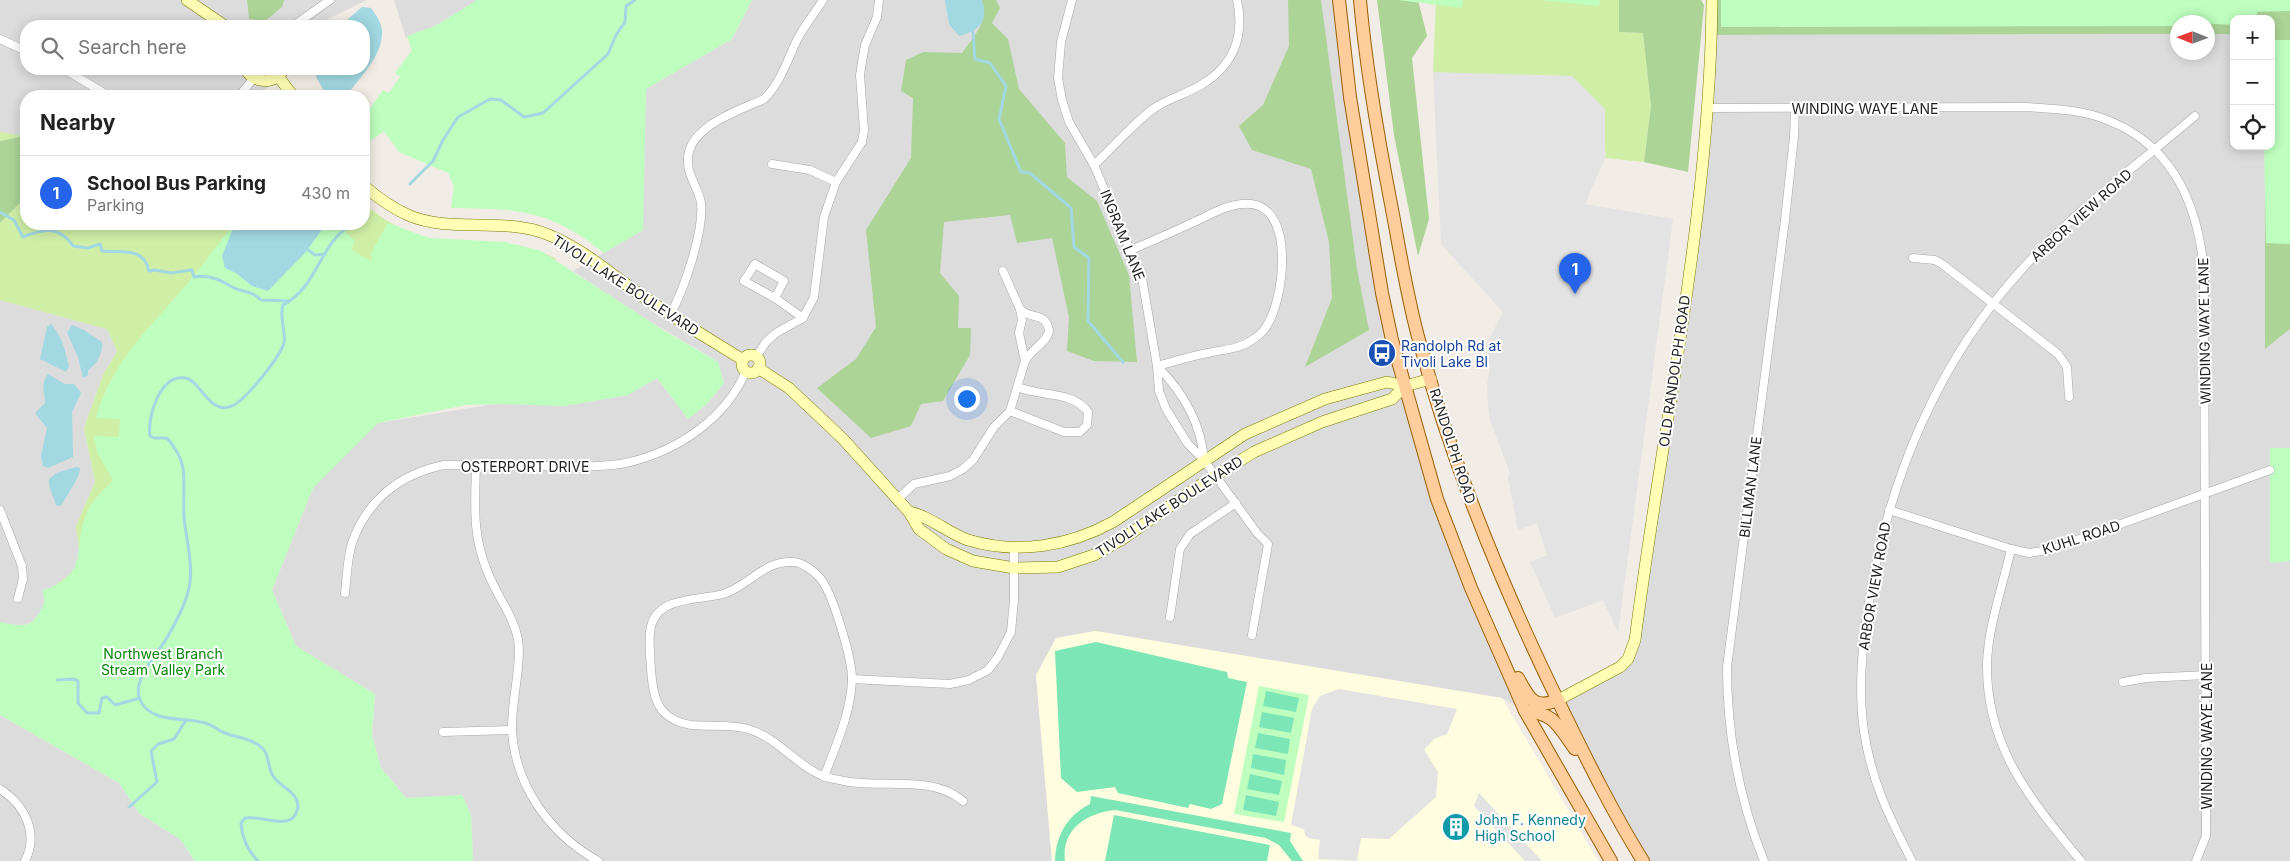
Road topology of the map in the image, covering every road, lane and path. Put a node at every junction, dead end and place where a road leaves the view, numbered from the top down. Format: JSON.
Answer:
{"nodes":[{"id":1,"x":187,"y":0,"type":"edge"},
{"id":2,"x":330,"y":0,"type":"edge"},
{"id":3,"x":823,"y":0,"type":"edge"},
{"id":4,"x":879,"y":0,"type":"edge"},
{"id":5,"x":1072,"y":0,"type":"edge"},
{"id":6,"x":1237,"y":0,"type":"edge"},
{"id":7,"x":1339,"y":0,"type":"edge"},
{"id":8,"x":1360,"y":0,"type":"edge"},
{"id":9,"x":1712,"y":0,"type":"edge"},
{"id":10,"x":215,"y":20,"type":"edge"},
{"id":11,"x":302,"y":20,"type":"edge"},
{"id":12,"x":0,"y":39,"type":"edge"},
{"id":13,"x":20,"y":48,"type":"edge"},
{"id":14,"x":74,"y":75,"type":"edge"},
{"id":15,"x":251,"y":75,"type":"edge"},
{"id":16,"x":277,"y":75,"type":"edge"},
{"id":17,"x":282,"y":75,"type":"edge"},
{"id":18,"x":254,"y":78,"type":"junction"},
{"id":19,"x":99,"y":90,"type":"edge"},
{"id":20,"x":244,"y":90,"type":"edge"},
{"id":21,"x":290,"y":90,"type":"edge"},
{"id":22,"x":1708,"y":108,"type":"junction"},
{"id":23,"x":1795,"y":109,"type":"junction"},
{"id":24,"x":2195,"y":116,"type":"dead end"},
{"id":25,"x":2155,"y":150,"type":"junction"},
{"id":26,"x":772,"y":164,"type":"dead end"},
{"id":27,"x":1094,"y":165,"type":"junction"},
{"id":28,"x":836,"y":182,"type":"junction"},
{"id":29,"x":370,"y":191,"type":"edge"},
{"id":30,"x":1131,"y":250,"type":"junction"},
{"id":31,"x":1913,"y":258,"type":"dead end"},
{"id":32,"x":1003,"y":271,"type":"dead end"},
{"id":33,"x":775,"y":298,"type":"junction"},
{"id":34,"x":1994,"y":303,"type":"junction"},
{"id":35,"x":1020,"y":309,"type":"junction"},
{"id":36,"x":670,"y":316,"type":"junction"},
{"id":37,"x":803,"y":318,"type":"junction"},
{"id":38,"x":1025,"y":361,"type":"junction"},
{"id":39,"x":757,"y":363,"type":"junction"},
{"id":40,"x":745,"y":365,"type":"junction"},
{"id":41,"x":1157,"y":366,"type":"junction"},
{"id":42,"x":1431,"y":379,"type":"junction"},
{"id":43,"x":1405,"y":386,"type":"junction"},
{"id":44,"x":1018,"y":387,"type":"junction"},
{"id":45,"x":2069,"y":397,"type":"dead end"},
{"id":46,"x":1010,"y":411,"type":"junction"},
{"id":47,"x":1204,"y":460,"type":"junction"},
{"id":48,"x":476,"y":465,"type":"junction"},
{"id":49,"x":2270,"y":470,"type":"dead end"},
{"id":50,"x":1216,"y":476,"type":"junction"},
{"id":51,"x":2205,"y":493,"type":"junction"},
{"id":52,"x":898,"y":499,"type":"junction"},
{"id":53,"x":1236,"y":503,"type":"junction"},
{"id":54,"x":0,"y":510,"type":"edge"},
{"id":55,"x":1889,"y":510,"type":"junction"},
{"id":56,"x":910,"y":512,"type":"junction"},
{"id":57,"x":1014,"y":547,"type":"junction"},
{"id":58,"x":2011,"y":549,"type":"junction"},
{"id":59,"x":1014,"y":568,"type":"junction"},
{"id":60,"x":345,"y":593,"type":"dead end"},
{"id":61,"x":18,"y":598,"type":"dead end"},
{"id":62,"x":1170,"y":617,"type":"dead end"},
{"id":63,"x":1252,"y":636,"type":"dead end"},
{"id":64,"x":1494,"y":637,"type":"junction"},
{"id":65,"x":2206,"y":675,"type":"junction"},
{"id":66,"x":852,"y":678,"type":"junction"},
{"id":67,"x":2123,"y":682,"type":"dead end"},
{"id":68,"x":1558,"y":700,"type":"junction"},
{"id":69,"x":1525,"y":712,"type":"junction"},
{"id":70,"x":512,"y":730,"type":"junction"},
{"id":71,"x":442,"y":732,"type":"dead end"},
{"id":72,"x":824,"y":776,"type":"junction"},
{"id":73,"x":1596,"y":777,"type":"junction"},
{"id":74,"x":0,"y":789,"type":"edge"},
{"id":75,"x":963,"y":801,"type":"dead end"},
{"id":76,"x":25,"y":861,"type":"edge"},
{"id":77,"x":598,"y":861,"type":"edge"},
{"id":78,"x":1611,"y":861,"type":"edge"},
{"id":79,"x":1643,"y":861,"type":"edge"},
{"id":80,"x":1764,"y":861,"type":"edge"},
{"id":81,"x":1912,"y":861,"type":"edge"},
{"id":82,"x":2081,"y":861,"type":"edge"},
{"id":83,"x":2196,"y":861,"type":"edge"}],
"edges":[{"from":1,"to":10,"type":"street"},
{"from":2,"to":11,"type":"street"},
{"from":3,"to":36,"type":"street"},
{"from":4,"to":28,"type":"street"},
{"from":5,"to":27,"type":"street","name":"INGRAM LANE"},
{"from":6,"to":27,"type":"street"},
{"from":7,"to":43,"type":"main road","name":"RANDOLPH ROAD"},
{"from":8,"to":42,"type":"main road","name":"RANDOLPH ROAD"},
{"from":9,"to":22,"type":"street","name":"OLD RANDOLPH ROAD"},
{"from":12,"to":13,"type":"street"},
{"from":14,"to":19,"type":"street"},
{"from":15,"to":18,"type":"street"},
{"from":16,"to":18,"type":"street"},
{"from":17,"to":21,"type":"street"},
{"from":18,"to":20,"type":"street"},
{"from":22,"to":23,"type":"street","name":"WINDING WAYE LANE"},
{"from":22,"to":68,"type":"street","name":"OLD RANDOLPH ROAD"},
{"from":23,"to":25,"type":"street","name":"WINDING WAYE LANE"},
{"from":23,"to":80,"type":"street","name":"BILLMAN LANE"},
{"from":24,"to":25,"type":"street","name":"ARBOR VIEW ROAD"},
{"from":25,"to":34,"type":"street","name":"ARBOR VIEW ROAD"},
{"from":25,"to":51,"type":"street","name":"WINDING WAYE LANE"},
{"from":26,"to":28,"type":"street"},
{"from":27,"to":30,"type":"street","name":"INGRAM LANE"},
{"from":28,"to":37,"type":"street"},
{"from":29,"to":36,"type":"street","name":"TIVOLI LAKE BOULEVARD"},
{"from":30,"to":41,"type":"street","name":"INGRAM LANE"},
{"from":30,"to":41,"type":"street"},
{"from":31,"to":34,"type":"street"},
{"from":32,"to":35,"type":"street"},
{"from":33,"to":33,"type":"street"},
{"from":33,"to":37,"type":"street"},
{"from":34,"to":45,"type":"street"},
{"from":34,"to":55,"type":"street","name":"ARBOR VIEW ROAD"},
{"from":35,"to":38,"type":"street"},
{"from":35,"to":38,"type":"street"},
{"from":36,"to":40,"type":"street","name":"TIVOLI LAKE BOULEVARD"},
{"from":37,"to":39,"type":"street"},
{"from":38,"to":44,"type":"street"},
{"from":39,"to":40,"type":"street"},
{"from":39,"to":52,"type":"street","name":"TIVOLI LAKE BOULEVARD"},
{"from":40,"to":48,"type":"street","name":"OSTERPORT DRIVE"},
{"from":41,"to":47,"type":"street","name":"INGRAM LANE"},
{"from":41,"to":47,"type":"street","name":"INGRAM LANE"},
{"from":42,"to":43,"type":"street","name":"TIVOLI LAKE BOULEVARD"},
{"from":42,"to":68,"type":"main road","name":"RANDOLPH ROAD"},
{"from":43,"to":47,"type":"street","name":"TIVOLI LAKE BOULEVARD"},
{"from":43,"to":50,"type":"street","name":"TIVOLI LAKE BOULEVARD"},
{"from":43,"to":64,"type":"main road","name":"RANDOLPH ROAD"},
{"from":44,"to":46,"type":"street"},
{"from":44,"to":46,"type":"street"},
{"from":46,"to":52,"type":"street"},
{"from":47,"to":50,"type":"street","name":"INGRAM LANE"},
{"from":47,"to":57,"type":"street","name":"TIVOLI LAKE BOULEVARD"},
{"from":48,"to":60,"type":"street","name":"OSTERPORT DRIVE"},
{"from":48,"to":70,"type":"street"},
{"from":49,"to":51,"type":"street","name":"KUHL ROAD"},
{"from":50,"to":53,"type":"street","name":"INGRAM LANE"},
{"from":50,"to":59,"type":"street","name":"TIVOLI LAKE BOULEVARD"},
{"from":51,"to":58,"type":"street","name":"KUHL ROAD"},
{"from":51,"to":65,"type":"street","name":"WINDING WAYE LANE"},
{"from":52,"to":56,"type":"street","name":"TIVOLI LAKE BOULEVARD"},
{"from":53,"to":62,"type":"street"},
{"from":53,"to":63,"type":"street","name":"INGRAM LANE"},
{"from":54,"to":61,"type":"street"},
{"from":55,"to":58,"type":"street","name":"KUHL ROAD"},
{"from":55,"to":81,"type":"street","name":"ARBOR VIEW ROAD"},
{"from":56,"to":57,"type":"street","name":"TIVOLI LAKE BOULEVARD"},
{"from":56,"to":59,"type":"street","name":"TIVOLI LAKE BOULEVARD"},
{"from":57,"to":59,"type":"street"},
{"from":58,"to":82,"type":"street"},
{"from":59,"to":66,"type":"street"},
{"from":64,"to":68,"type":"main road"},
{"from":64,"to":69,"type":"main road","name":"RANDOLPH ROAD"},
{"from":65,"to":67,"type":"street"},
{"from":65,"to":83,"type":"street","name":"WINDING WAYE LANE"},
{"from":66,"to":72,"type":"street"},
{"from":66,"to":72,"type":"street"},
{"from":68,"to":73,"type":"main road","name":"RANDOLPH ROAD"},
{"from":69,"to":73,"type":"main road"},
{"from":69,"to":78,"type":"main road","name":"RANDOLPH ROAD"},
{"from":70,"to":71,"type":"street"},
{"from":70,"to":77,"type":"street"},
{"from":72,"to":75,"type":"street"},
{"from":73,"to":79,"type":"main road","name":"RANDOLPH ROAD"},
{"from":74,"to":76,"type":"street"}]}
